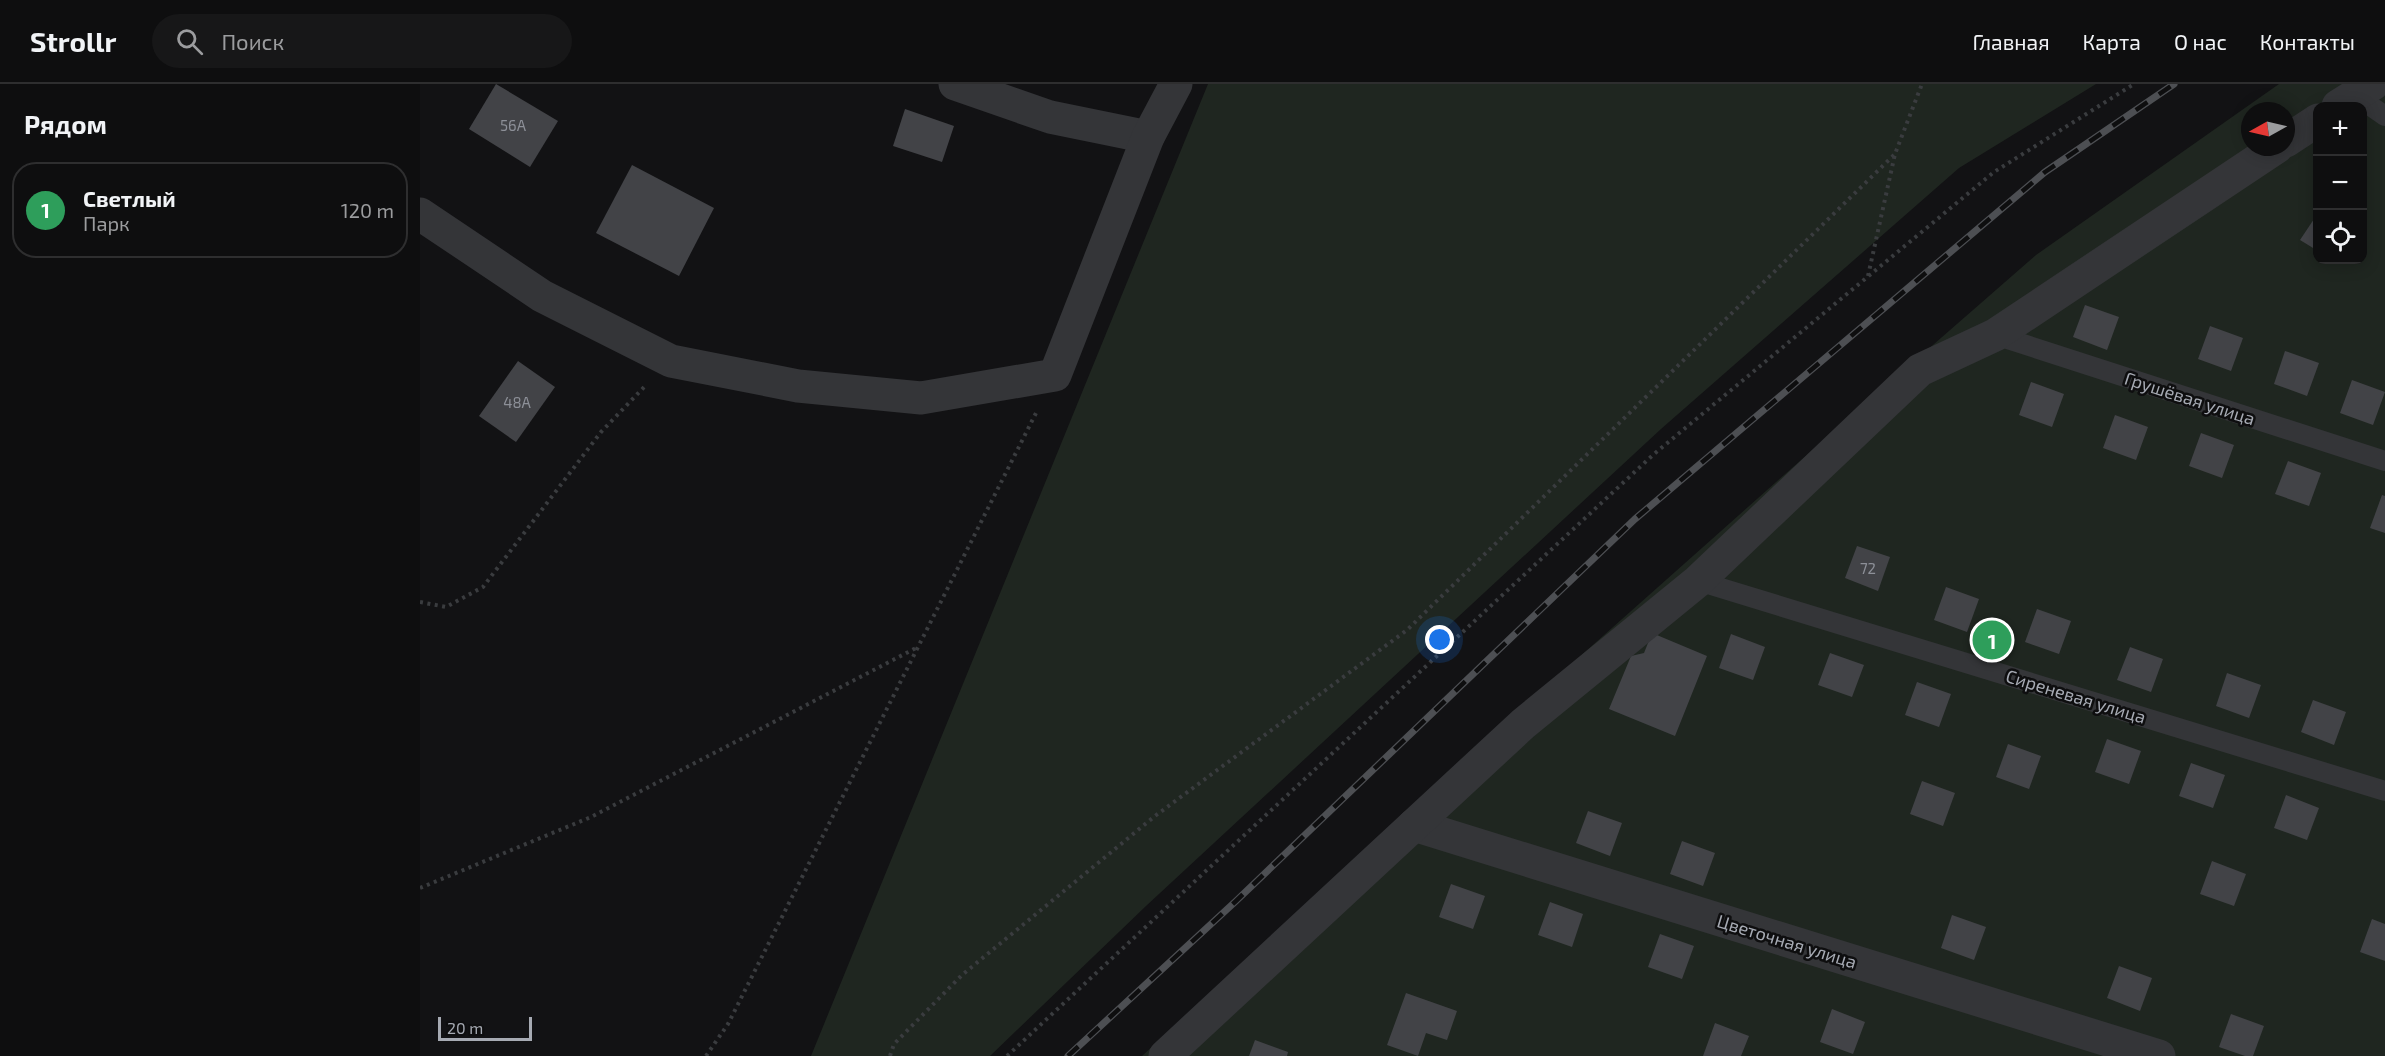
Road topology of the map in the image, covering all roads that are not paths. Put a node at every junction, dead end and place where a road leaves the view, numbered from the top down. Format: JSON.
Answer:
{"nodes":[{"id":1,"x":955,"y":84,"type":"edge"},
{"id":2,"x":1176,"y":84,"type":"edge"},
{"id":3,"x":2355,"y":95,"type":"edge"},
{"id":4,"x":2385,"y":116,"type":"edge"},
{"id":5,"x":2313,"y":123,"type":"edge"},
{"id":6,"x":2295,"y":135,"type":"edge"},
{"id":7,"x":1148,"y":137,"type":"junction"},
{"id":8,"x":2264,"y":156,"type":"edge"},
{"id":9,"x":420,"y":214,"type":"edge"},
{"id":10,"x":1995,"y":335,"type":"junction"},
{"id":11,"x":2385,"y":461,"type":"edge"},
{"id":12,"x":1698,"y":581,"type":"junction"},
{"id":13,"x":2385,"y":790,"type":"edge"},
{"id":14,"x":1414,"y":825,"type":"junction"},
{"id":15,"x":1165,"y":1056,"type":"edge"},
{"id":16,"x":2159,"y":1056,"type":"edge"}],
"edges":[{"from":1,"to":7,"type":"street"},
{"from":2,"to":7,"type":"street"},
{"from":3,"to":4,"type":"lane"},
{"from":5,"to":6,"type":"street"},
{"from":7,"to":9,"type":"street"},
{"from":8,"to":10,"type":"street"},
{"from":10,"to":11,"type":"lane","name":"Грушёвая улица"},
{"from":10,"to":12,"type":"street"},
{"from":12,"to":13,"type":"lane","name":"Сиреневая улица"},
{"from":12,"to":14,"type":"street"},
{"from":14,"to":15,"type":"street"},
{"from":14,"to":16,"type":"street","name":"Цветочная улица"}]}
